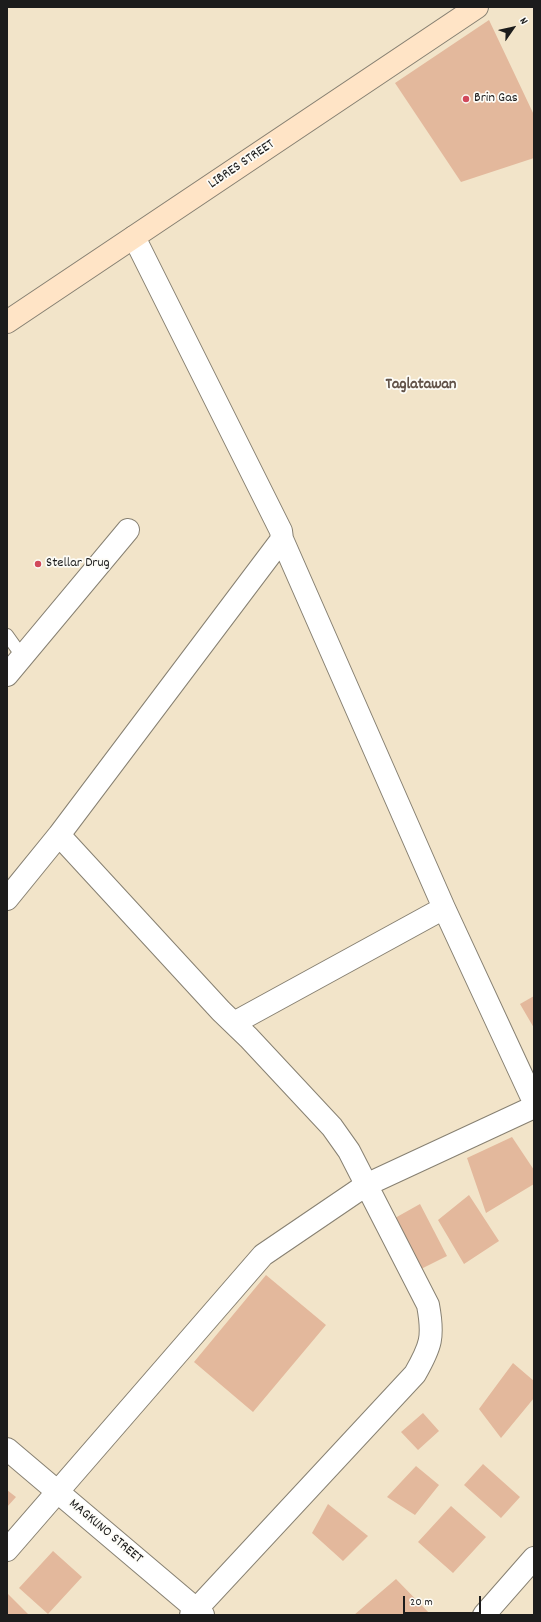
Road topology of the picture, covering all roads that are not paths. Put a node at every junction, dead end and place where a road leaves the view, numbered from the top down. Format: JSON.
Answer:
{"nodes":[{"id":1,"x":477,"y":7,"type":"edge"},
{"id":2,"x":134,"y":238,"type":"junction"},
{"id":3,"x":7,"y":322,"type":"edge"},
{"id":4,"x":128,"y":530,"type":"dead end"},
{"id":5,"x":282,"y":539,"type":"junction"},
{"id":6,"x":7,"y":635,"type":"edge"},
{"id":7,"x":22,"y":656,"type":"junction"},
{"id":8,"x":7,"y":674,"type":"edge"},
{"id":9,"x":59,"y":836,"type":"junction"},
{"id":10,"x":7,"y":899,"type":"edge"},
{"id":11,"x":444,"y":908,"type":"junction"},
{"id":12,"x":234,"y":1023,"type":"junction"},
{"id":13,"x":534,"y":1102,"type":"edge"},
{"id":14,"x":534,"y":1107,"type":"edge"},
{"id":15,"x":366,"y":1185,"type":"junction"},
{"id":16,"x":7,"y":1449,"type":"edge"},
{"id":17,"x":56,"y":1492,"type":"junction"},
{"id":18,"x":7,"y":1550,"type":"edge"},
{"id":19,"x":534,"y":1558,"type":"edge"},
{"id":20,"x":196,"y":1613,"type":"edge"},
{"id":21,"x":484,"y":1615,"type":"edge"}],
"edges":[{"from":1,"to":2,"type":"main road","name":"LIBRES STREET"},
{"from":2,"to":3,"type":"main road","name":"LIBRES STREET"},
{"from":2,"to":5,"type":"street"},
{"from":4,"to":7,"type":"street"},
{"from":5,"to":9,"type":"street"},
{"from":5,"to":11,"type":"street"},
{"from":6,"to":7,"type":"lane"},
{"from":7,"to":8,"type":"street"},
{"from":9,"to":10,"type":"street"},
{"from":9,"to":12,"type":"street"},
{"from":11,"to":12,"type":"street"},
{"from":11,"to":13,"type":"street"},
{"from":12,"to":15,"type":"street"},
{"from":14,"to":15,"type":"street"},
{"from":15,"to":17,"type":"street"},
{"from":15,"to":20,"type":"street"},
{"from":16,"to":17,"type":"street","name":"MAGKUNO STREET"},
{"from":17,"to":18,"type":"street"},
{"from":17,"to":20,"type":"street","name":"MAGKUNO STREET"},
{"from":19,"to":21,"type":"street"}]}
